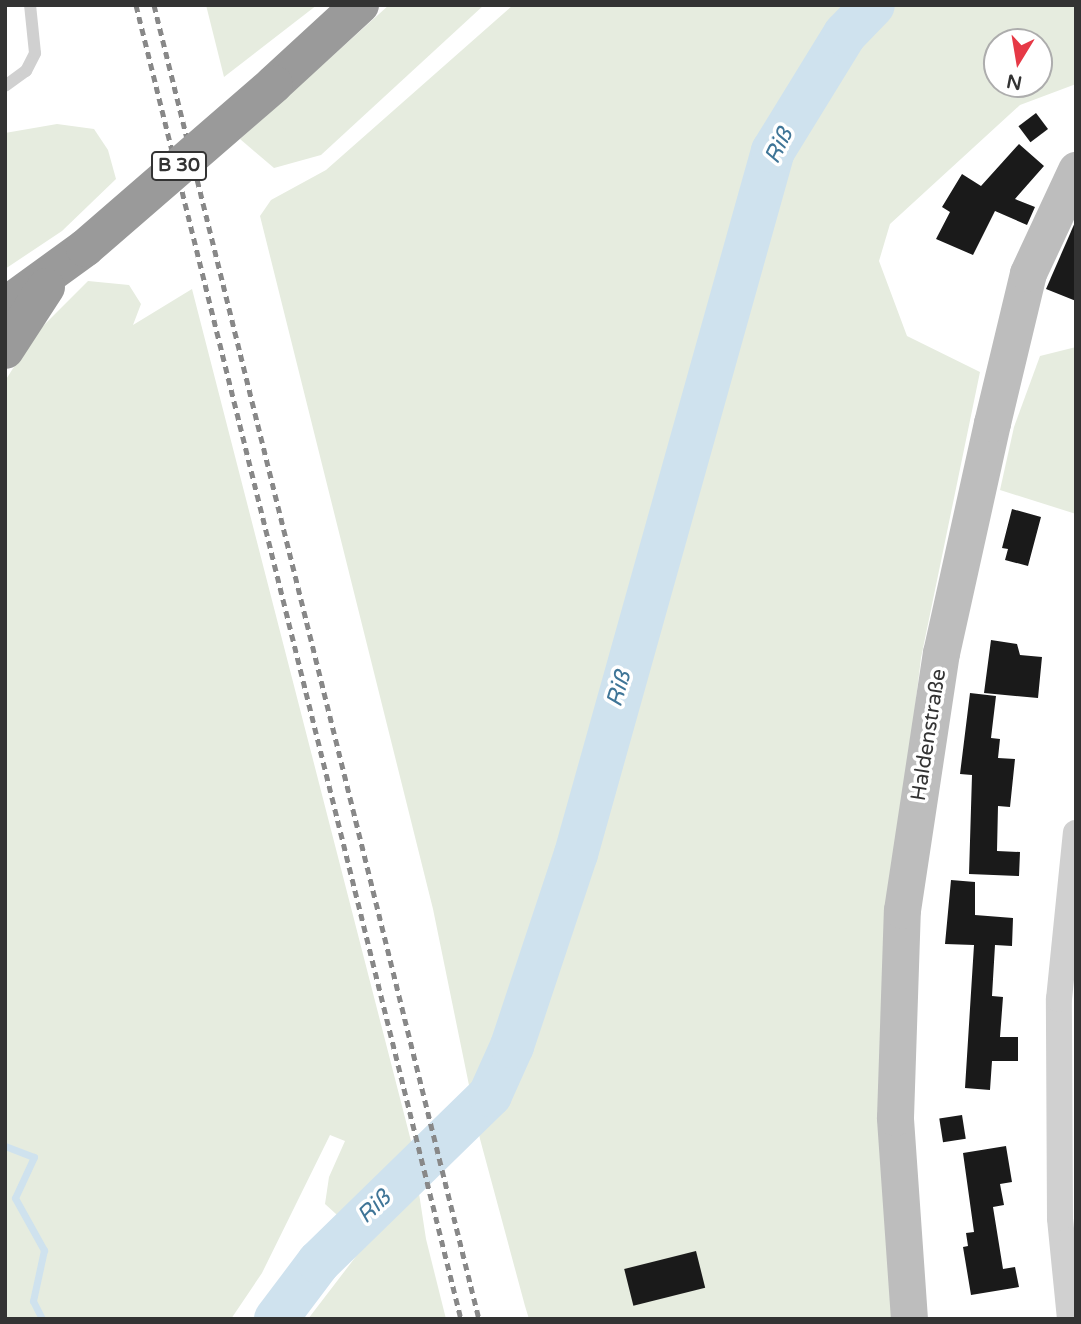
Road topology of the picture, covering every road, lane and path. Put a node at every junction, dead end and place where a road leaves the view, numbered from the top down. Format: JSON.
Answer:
{"nodes":[{"id":1,"x":30,"y":5,"type":"edge"},
{"id":2,"x":360,"y":5,"type":"edge"},
{"id":3,"x":5,"y":86,"type":"edge"},
{"id":4,"x":1076,"y":170,"type":"edge"},
{"id":5,"x":56,"y":272,"type":"junction"},
{"id":6,"x":5,"y":306,"type":"edge"},
{"id":7,"x":5,"y":350,"type":"edge"},
{"id":8,"x":1076,"y":833,"type":"edge"},
{"id":9,"x":911,"y":1316,"type":"edge"},
{"id":10,"x":1070,"y":1319,"type":"edge"}],
"edges":[{"from":1,"to":3,"type":"lane"},
{"from":2,"to":5,"type":"highway","number":"B 30","bridge":true},
{"from":4,"to":9,"type":"street","name":"Haldenstraße"},
{"from":5,"to":6,"type":"highway","number":"B 30"},
{"from":5,"to":7,"type":"highway","number":"B 30"},
{"from":8,"to":10,"type":"street"}]}
